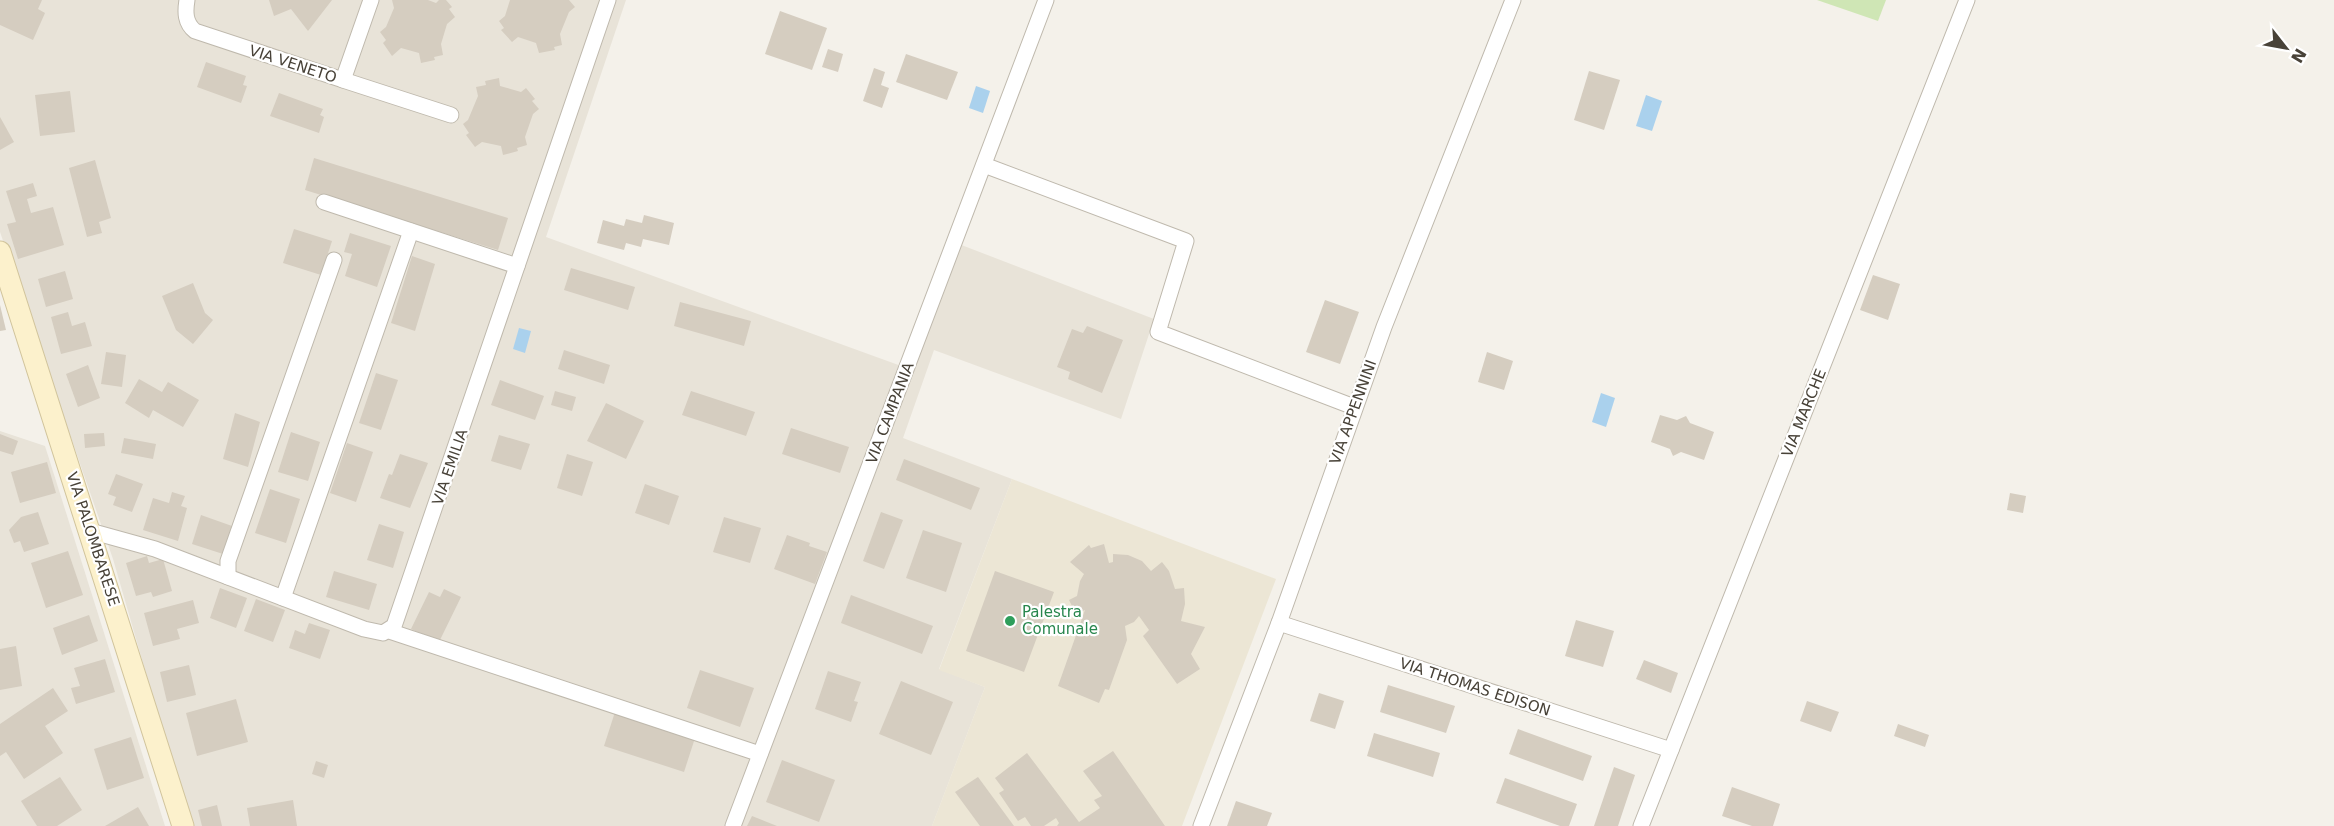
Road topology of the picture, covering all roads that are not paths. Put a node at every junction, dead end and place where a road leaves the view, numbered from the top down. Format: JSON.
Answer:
{"nodes":[{"id":1,"x":187,"y":0,"type":"edge"},
{"id":2,"x":371,"y":0,"type":"edge"},
{"id":3,"x":608,"y":0,"type":"edge"},
{"id":4,"x":1046,"y":0,"type":"edge"},
{"id":5,"x":1513,"y":0,"type":"edge"},
{"id":6,"x":1967,"y":0,"type":"edge"},
{"id":7,"x":343,"y":80,"type":"junction"},
{"id":8,"x":451,"y":116,"type":"dead end"},
{"id":9,"x":984,"y":165,"type":"junction"},
{"id":10,"x":324,"y":202,"type":"dead end"},
{"id":11,"x":411,"y":231,"type":"junction"},
{"id":12,"x":0,"y":252,"type":"edge"},
{"id":13,"x":334,"y":260,"type":"dead end"},
{"id":14,"x":517,"y":266,"type":"junction"},
{"id":15,"x":1354,"y":407,"type":"junction"},
{"id":16,"x":90,"y":531,"type":"junction"},
{"id":17,"x":228,"y":577,"type":"junction"},
{"id":18,"x":283,"y":598,"type":"junction"},
{"id":19,"x":1279,"y":623,"type":"junction"},
{"id":20,"x":389,"y":631,"type":"junction"},
{"id":21,"x":1671,"y":750,"type":"junction"},
{"id":22,"x":760,"y":754,"type":"junction"},
{"id":23,"x":183,"y":826,"type":"edge"},
{"id":24,"x":733,"y":826,"type":"edge"},
{"id":25,"x":1201,"y":826,"type":"edge"},
{"id":26,"x":1641,"y":826,"type":"edge"}],
"edges":[{"from":1,"to":7,"type":"street","name":"VIA VENETO"},
{"from":2,"to":7,"type":"street","name":"VIA VENETO"},
{"from":3,"to":14,"type":"street","name":"VIA EMILIA"},
{"from":4,"to":9,"type":"street","name":"VIA CAMPANIA"},
{"from":5,"to":15,"type":"street","name":"VIA APPENNINI"},
{"from":6,"to":21,"type":"street","name":"VIA MARCHE"},
{"from":7,"to":8,"type":"street"},
{"from":9,"to":15,"type":"street"},
{"from":9,"to":22,"type":"street","name":"VIA CAMPANIA"},
{"from":10,"to":11,"type":"street"},
{"from":11,"to":14,"type":"street"},
{"from":11,"to":18,"type":"street"},
{"from":12,"to":16,"type":"main road","name":"VIA PALOMBARESE"},
{"from":13,"to":17,"type":"street"},
{"from":14,"to":20,"type":"street","name":"VIA EMILIA"},
{"from":15,"to":19,"type":"street","name":"VIA APPENNINI"},
{"from":16,"to":17,"type":"street"},
{"from":16,"to":23,"type":"main road","name":"VIA PALOMBARESE"},
{"from":17,"to":18,"type":"street"},
{"from":18,"to":20,"type":"street"},
{"from":19,"to":21,"type":"street","name":"VIA THOMAS EDISON"},
{"from":19,"to":25,"type":"street","name":"VIA APPENNINI"},
{"from":20,"to":22,"type":"street"},
{"from":21,"to":26,"type":"street","name":"VIA MARCHE"},
{"from":22,"to":24,"type":"street","name":"VIA CAMPANIA"}]}
